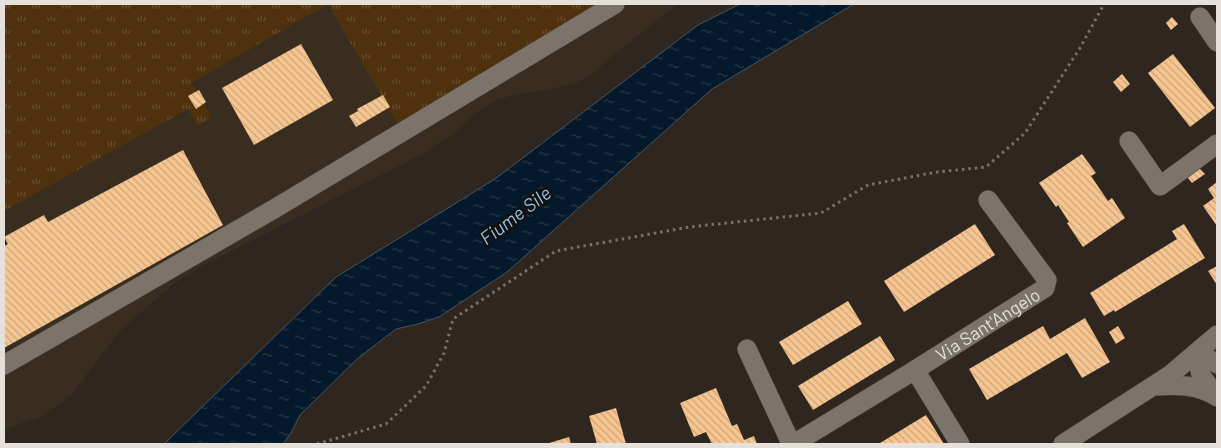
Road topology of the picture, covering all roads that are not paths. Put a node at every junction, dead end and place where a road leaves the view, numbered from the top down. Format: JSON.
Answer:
{"nodes":[{"id":1,"x":615,"y":4,"type":"edge"},
{"id":2,"x":1200,"y":17,"type":"dead end"},
{"id":3,"x":1217,"y":42,"type":"edge"},
{"id":4,"x":1129,"y":141,"type":"dead end"},
{"id":5,"x":1217,"y":144,"type":"edge"},
{"id":6,"x":988,"y":200,"type":"dead end"},
{"id":7,"x":1217,"y":335,"type":"edge"},
{"id":8,"x":748,"y":349,"type":"dead end"},
{"id":9,"x":1196,"y":354,"type":"junction"},
{"id":10,"x":1217,"y":364,"type":"edge"},
{"id":11,"x":4,"y":366,"type":"edge"},
{"id":12,"x":916,"y":370,"type":"junction"},
{"id":13,"x":1155,"y":386,"type":"junction"},
{"id":14,"x":1217,"y":397,"type":"edge"},
{"id":15,"x":960,"y":444,"type":"edge"},
{"id":16,"x":1063,"y":444,"type":"edge"}],
"edges":[{"from":1,"to":11,"type":"street"},
{"from":2,"to":3,"type":"street"},
{"from":4,"to":5,"type":"street"},
{"from":6,"to":12,"type":"street","name":"Via Sant'Angelo"},
{"from":7,"to":9,"type":"street"},
{"from":8,"to":12,"type":"street","name":"Via Sant'Angelo"},
{"from":9,"to":10,"type":"street"},
{"from":9,"to":13,"type":"street"},
{"from":9,"to":14,"type":"street"},
{"from":12,"to":15,"type":"street","name":"Via Sant'Angelo"},
{"from":13,"to":14,"type":"street"},
{"from":13,"to":16,"type":"street"}]}
